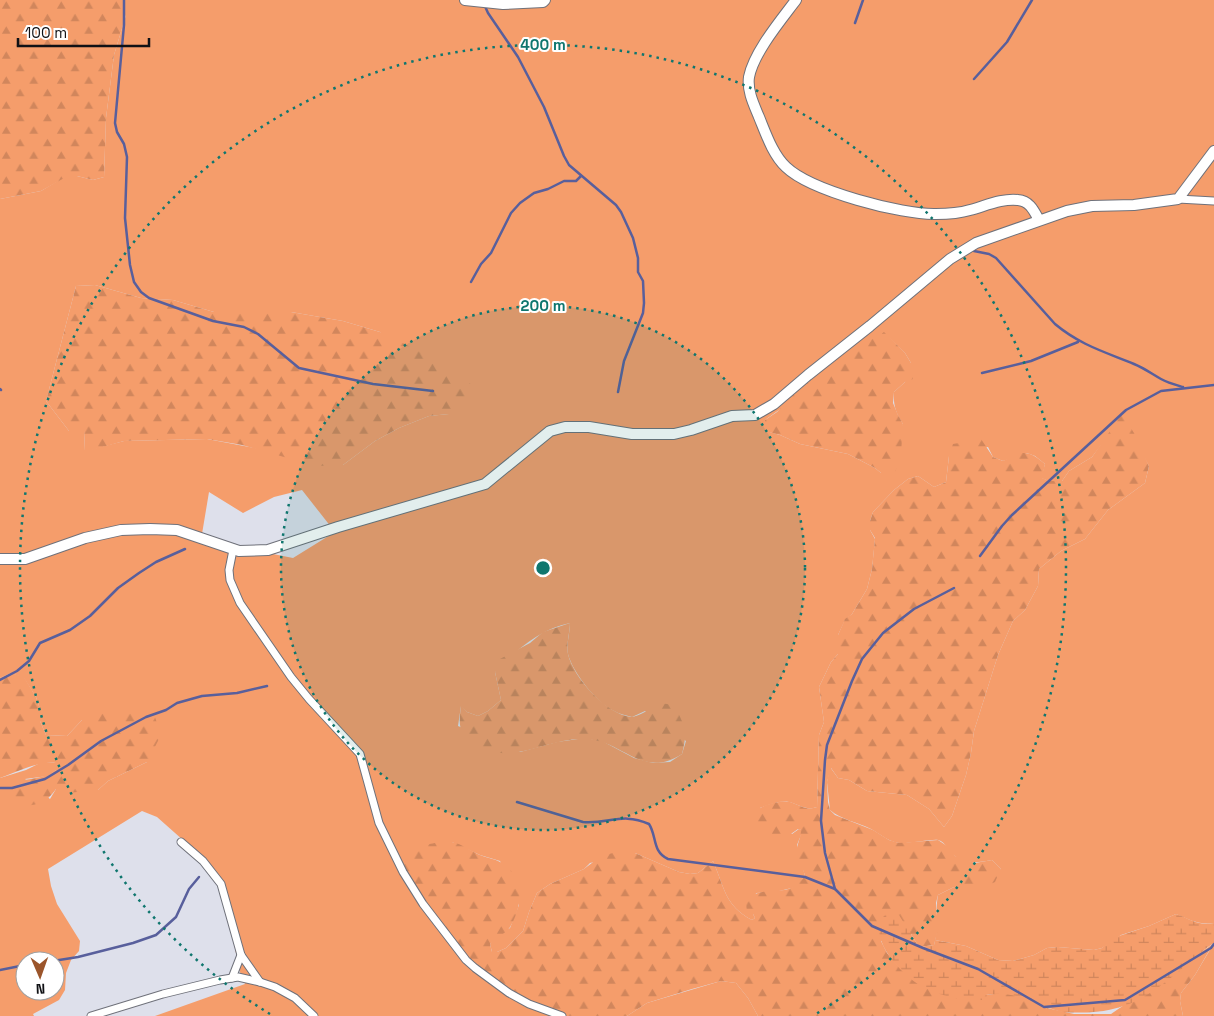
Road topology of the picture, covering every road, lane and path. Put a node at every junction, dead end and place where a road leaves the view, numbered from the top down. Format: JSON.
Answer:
{"nodes":[{"id":1,"x":465,"y":0,"type":"edge"},
{"id":2,"x":545,"y":0,"type":"edge"},
{"id":3,"x":796,"y":0,"type":"edge"},
{"id":4,"x":1214,"y":152,"type":"edge"},
{"id":5,"x":1178,"y":199,"type":"junction"},
{"id":6,"x":1214,"y":202,"type":"edge"},
{"id":7,"x":1039,"y":220,"type":"junction"},
{"id":8,"x":233,"y":550,"type":"junction"},
{"id":9,"x":0,"y":558,"type":"edge"},
{"id":10,"x":181,"y":842,"type":"dead end"},
{"id":11,"x":241,"y":955,"type":"junction"},
{"id":12,"x":232,"y":978,"type":"junction"},
{"id":13,"x":260,"y":982,"type":"junction"},
{"id":14,"x":91,"y":1016,"type":"edge"},
{"id":15,"x":314,"y":1016,"type":"edge"},
{"id":16,"x":562,"y":1016,"type":"edge"}],
"edges":[{"from":1,"to":2,"type":"street"},
{"from":3,"to":7,"type":"street"},
{"from":4,"to":5,"type":"street"},
{"from":5,"to":6,"type":"street"},
{"from":5,"to":7,"type":"street"},
{"from":7,"to":8,"type":"street"},
{"from":8,"to":9,"type":"street"},
{"from":8,"to":16,"type":"street"},
{"from":10,"to":11,"type":"street"},
{"from":11,"to":12,"type":"street"},
{"from":11,"to":13,"type":"street"},
{"from":12,"to":13,"type":"street"},
{"from":12,"to":14,"type":"street"},
{"from":13,"to":15,"type":"street"}]}
